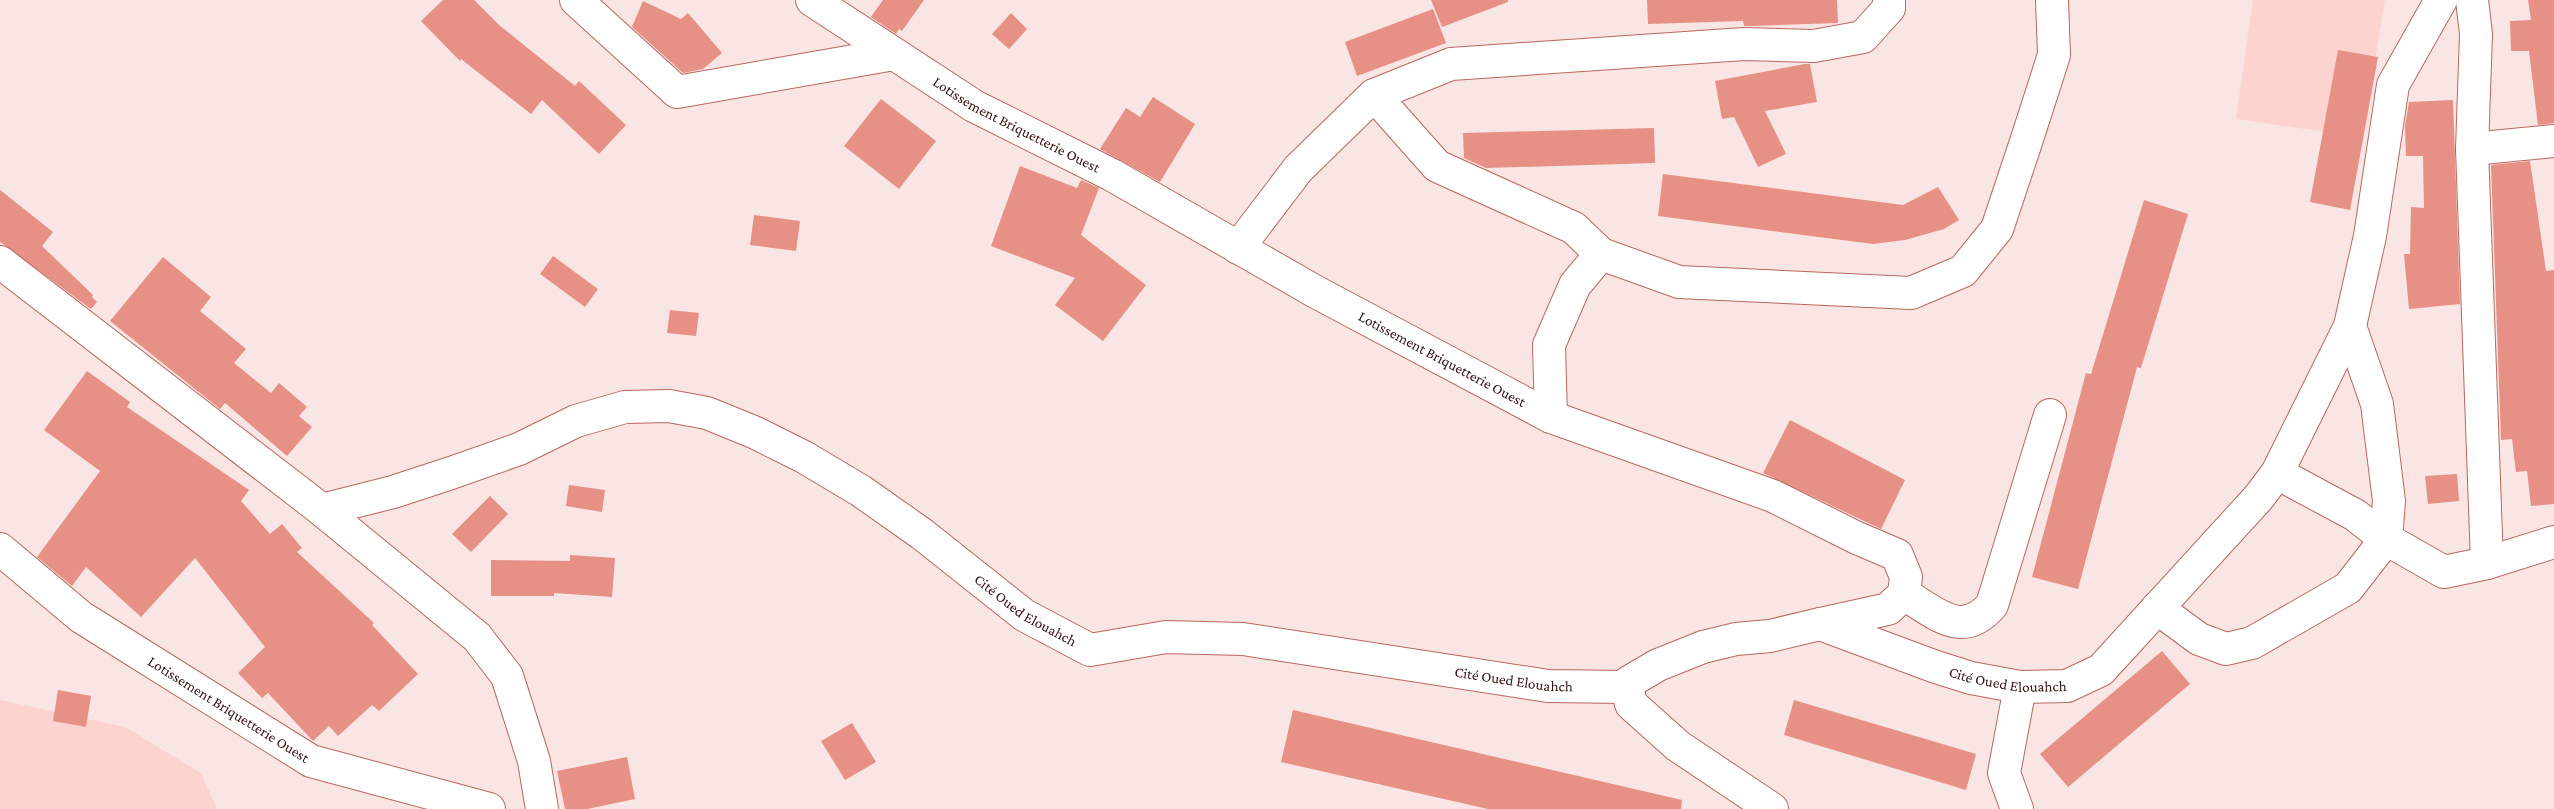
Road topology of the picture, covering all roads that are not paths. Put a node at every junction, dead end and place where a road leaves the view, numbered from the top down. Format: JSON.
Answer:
{"nodes":[{"id":1,"x":576,"y":0,"type":"edge"},
{"id":2,"x":812,"y":0,"type":"edge"},
{"id":3,"x":1889,"y":0,"type":"edge"},
{"id":4,"x":2052,"y":0,"type":"edge"},
{"id":5,"x":2441,"y":0,"type":"edge"},
{"id":6,"x":2472,"y":0,"type":"edge"},
{"id":7,"x":894,"y":54,"type":"junction"},
{"id":8,"x":1374,"y":95,"type":"junction"},
{"id":9,"x":2554,"y":141,"type":"edge"},
{"id":10,"x":2472,"y":149,"type":"junction"},
{"id":11,"x":1238,"y":248,"type":"junction"},
{"id":12,"x":1601,"y":254,"type":"junction"},
{"id":13,"x":0,"y":262,"type":"edge"},
{"id":14,"x":2350,"y":326,"type":"junction"},
{"id":15,"x":2050,"y":416,"type":"dead end"},
{"id":16,"x":1551,"y":417,"type":"junction"},
{"id":17,"x":2268,"y":485,"type":"junction"},
{"id":18,"x":322,"y":510,"type":"junction"},
{"id":19,"x":2386,"y":538,"type":"junction"},
{"id":20,"x":2554,"y":542,"type":"edge"},
{"id":21,"x":0,"y":549,"type":"edge"},
{"id":22,"x":2487,"y":563,"type":"junction"},
{"id":23,"x":1904,"y":594,"type":"junction"},
{"id":24,"x":2157,"y":608,"type":"junction"},
{"id":25,"x":1820,"y":624,"type":"junction"},
{"id":26,"x":1627,"y":687,"type":"junction"},
{"id":27,"x":2020,"y":687,"type":"junction"},
{"id":28,"x":489,"y":809,"type":"edge"},
{"id":29,"x":542,"y":809,"type":"edge"},
{"id":30,"x":1772,"y":809,"type":"edge"},
{"id":31,"x":2017,"y":809,"type":"edge"}],
"edges":[{"from":1,"to":7,"type":"street"},
{"from":2,"to":7,"type":"street","name":"Lotissement Briquetterie Ouest"},
{"from":3,"to":8,"type":"street"},
{"from":4,"to":12,"type":"street"},
{"from":5,"to":14,"type":"street","name":"Cité Oued Elouahch"},
{"from":6,"to":10,"type":"street"},
{"from":7,"to":11,"type":"street","name":"Lotissement Briquetterie Ouest"},
{"from":8,"to":11,"type":"street"},
{"from":8,"to":12,"type":"street"},
{"from":9,"to":10,"type":"street"},
{"from":10,"to":22,"type":"street"},
{"from":11,"to":16,"type":"street","name":"Lotissement Briquetterie Ouest"},
{"from":12,"to":16,"type":"street"},
{"from":13,"to":18,"type":"street"},
{"from":14,"to":17,"type":"street","name":"Cité Oued Elouahch"},
{"from":14,"to":19,"type":"street"},
{"from":15,"to":23,"type":"street"},
{"from":16,"to":23,"type":"street","name":"Lotissement Briquetterie Ouest"},
{"from":17,"to":19,"type":"street"},
{"from":17,"to":24,"type":"street","name":"Cité Oued Elouahch"},
{"from":18,"to":26,"type":"street","name":"Cité Oued Elouahch"},
{"from":18,"to":29,"type":"street"},
{"from":19,"to":22,"type":"street"},
{"from":19,"to":24,"type":"street"},
{"from":20,"to":22,"type":"street"},
{"from":21,"to":28,"type":"street","name":"Lotissement Briquetterie Ouest"},
{"from":23,"to":25,"type":"street"},
{"from":24,"to":27,"type":"street","name":"Cité Oued Elouahch"},
{"from":25,"to":26,"type":"street"},
{"from":25,"to":27,"type":"street","name":"Cité Oued Elouahch"},
{"from":26,"to":30,"type":"street"},
{"from":27,"to":31,"type":"street"}]}
